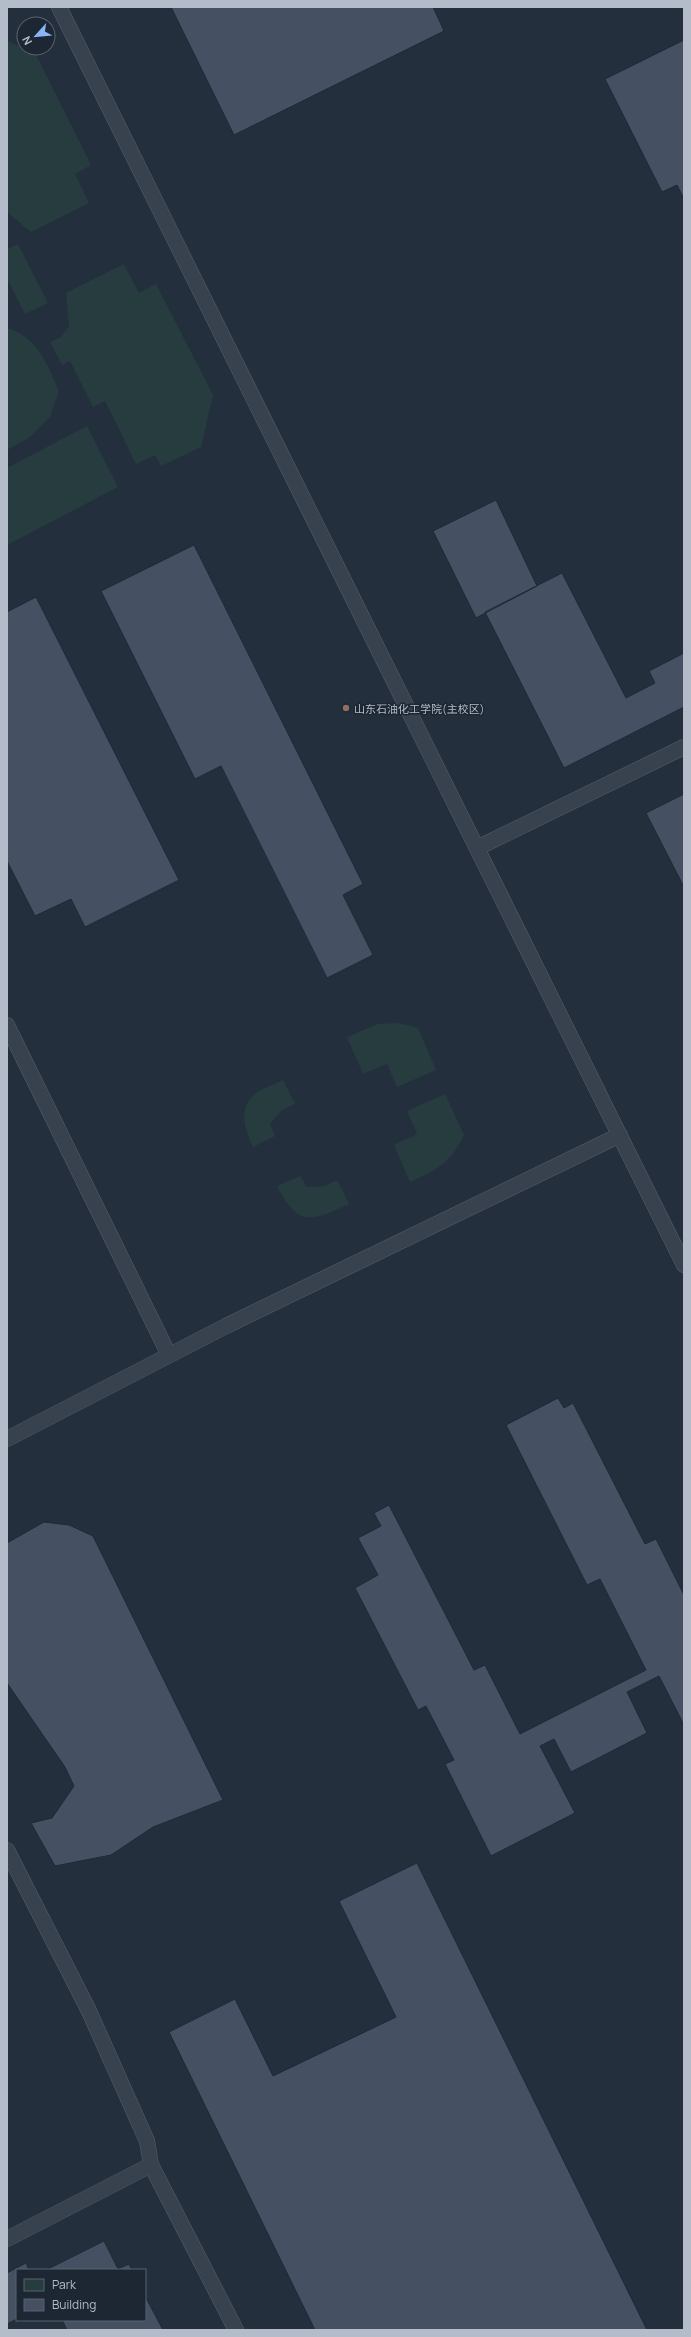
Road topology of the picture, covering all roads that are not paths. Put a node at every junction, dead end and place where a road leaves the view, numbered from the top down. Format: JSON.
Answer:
{"nodes":[{"id":1,"x":59,"y":7,"type":"edge"},
{"id":2,"x":684,"y":747,"type":"edge"},
{"id":3,"x":477,"y":848,"type":"junction"},
{"id":4,"x":7,"y":1025,"type":"edge"},
{"id":5,"x":620,"y":1136,"type":"junction"},
{"id":6,"x":684,"y":1265,"type":"edge"},
{"id":7,"x":169,"y":1355,"type":"junction"},
{"id":8,"x":7,"y":1439,"type":"edge"},
{"id":9,"x":7,"y":1850,"type":"edge"},
{"id":10,"x":151,"y":2165,"type":"junction"},
{"id":11,"x":7,"y":2239,"type":"edge"},
{"id":12,"x":236,"y":2330,"type":"edge"}],
"edges":[{"from":1,"to":3,"type":"lane"},
{"from":2,"to":3,"type":"lane"},
{"from":3,"to":5,"type":"lane"},
{"from":4,"to":7,"type":"lane"},
{"from":5,"to":6,"type":"lane"},
{"from":5,"to":7,"type":"lane"},
{"from":7,"to":8,"type":"lane"},
{"from":9,"to":10,"type":"lane"},
{"from":10,"to":11,"type":"lane"},
{"from":10,"to":12,"type":"lane"}]}
